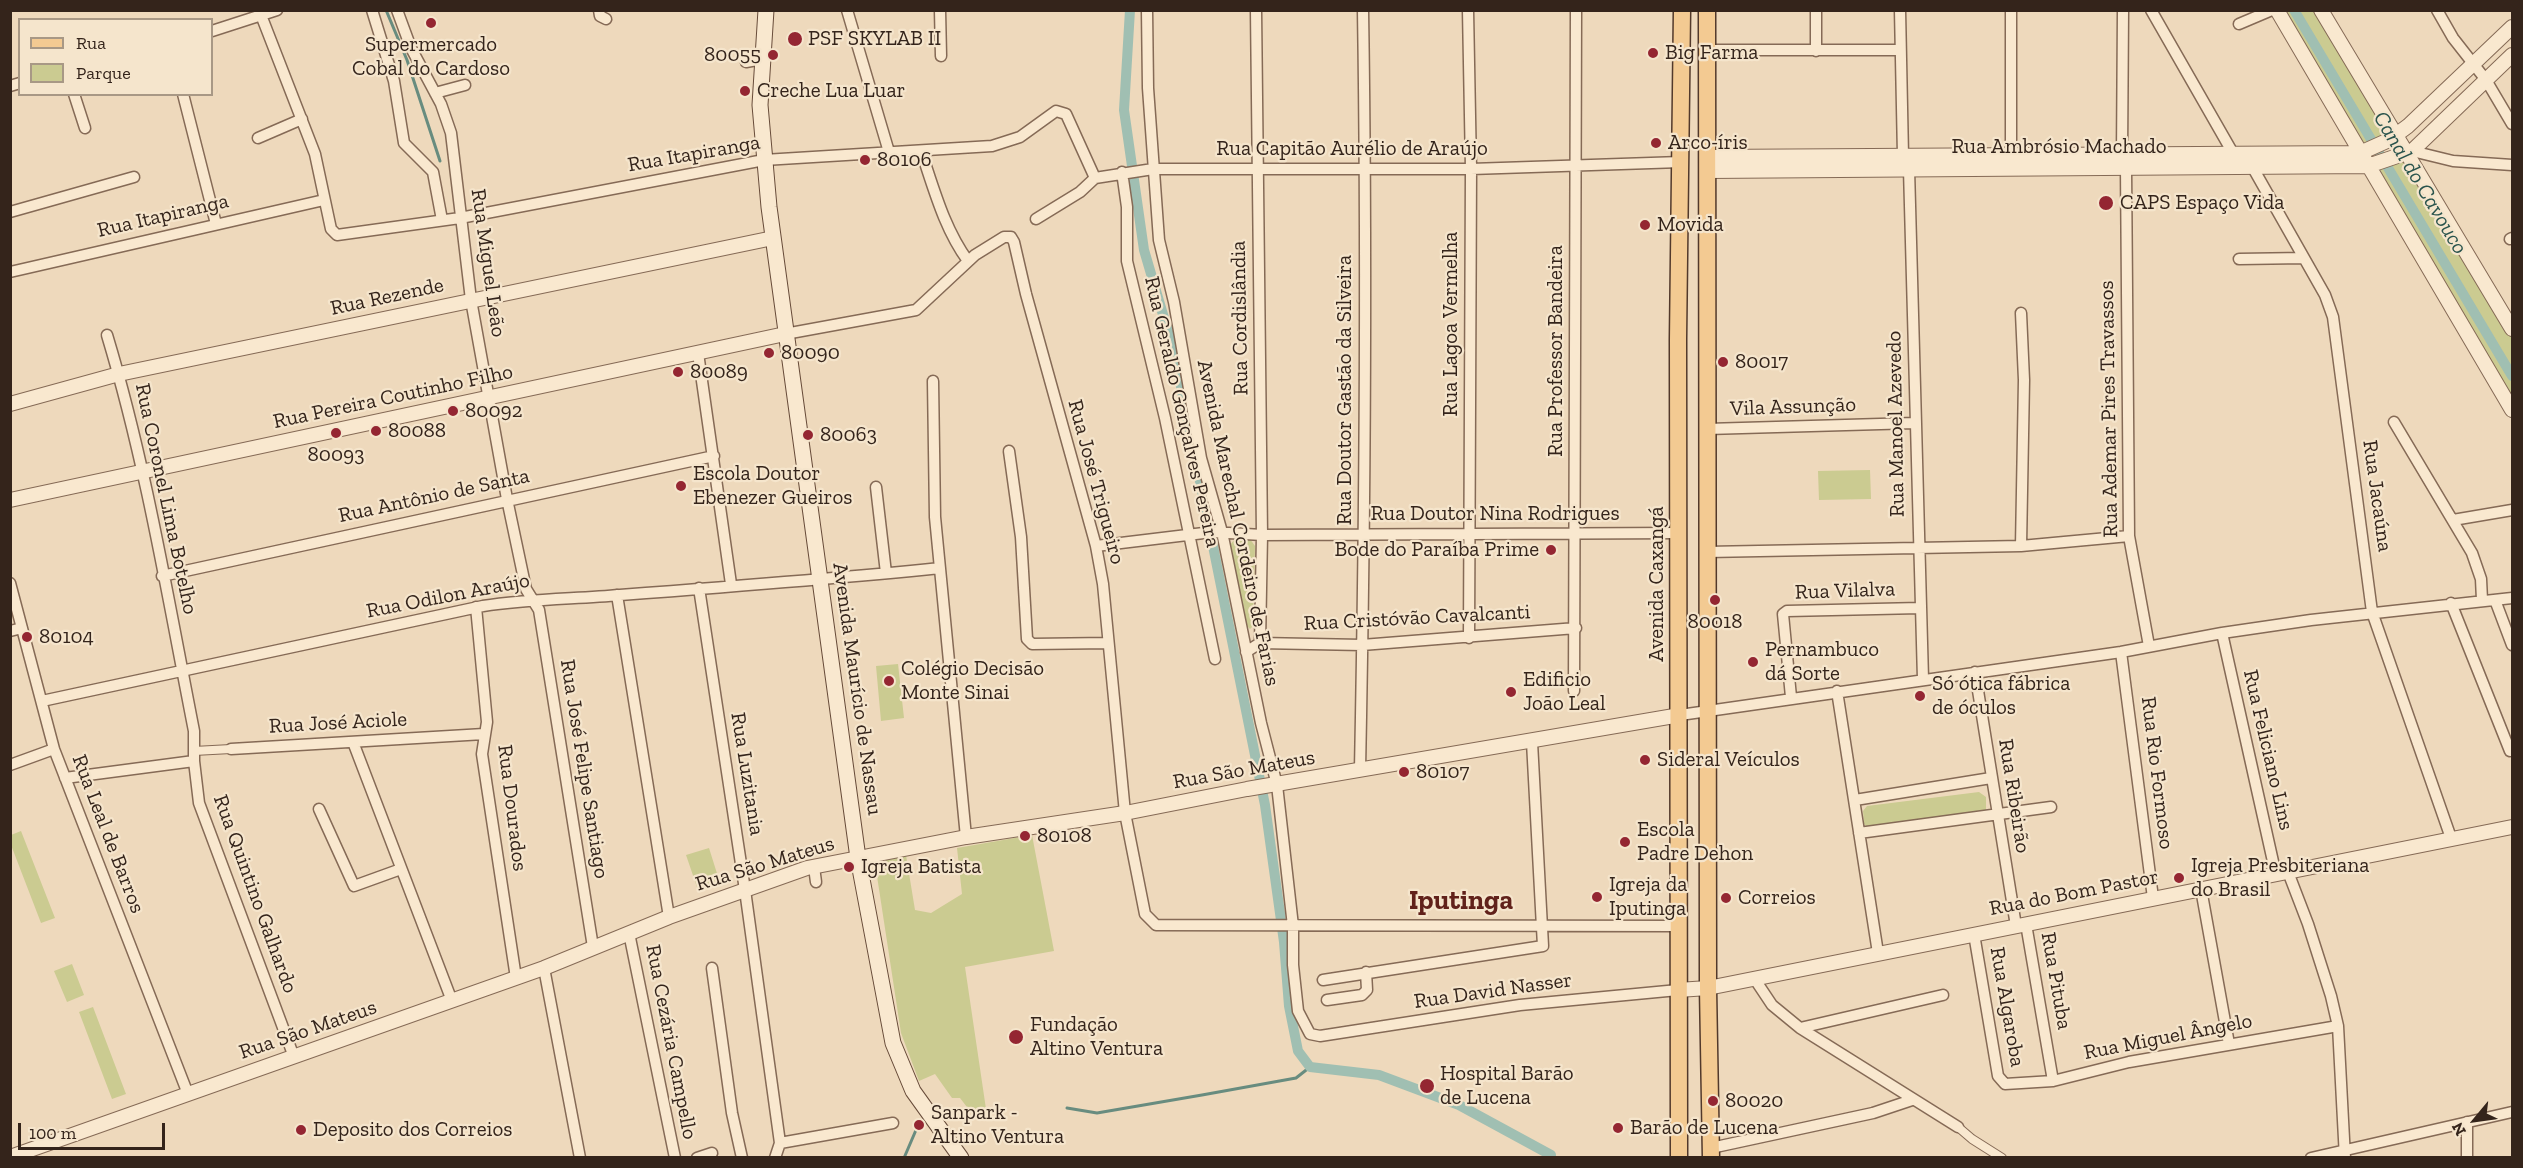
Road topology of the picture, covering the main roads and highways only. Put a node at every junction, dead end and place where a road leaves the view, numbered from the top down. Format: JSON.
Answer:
{"nodes":[{"id":1,"x":766,"y":10,"type":"edge"},
{"id":2,"x":1682,"y":10,"type":"edge"},
{"id":3,"x":1707,"y":10,"type":"edge"},
{"id":4,"x":1711,"y":1153,"type":"edge"},
{"id":5,"x":961,"y":1158,"type":"edge"},
{"id":6,"x":1679,"y":1158,"type":"edge"}],
"edges":[{"from":1,"to":5,"type":"main road","name":"Avenida Maurício de Nassau"},
{"from":2,"to":6,"type":"main road","name":"Avenida Caxangá"},
{"from":3,"to":4,"type":"main road"}]}
